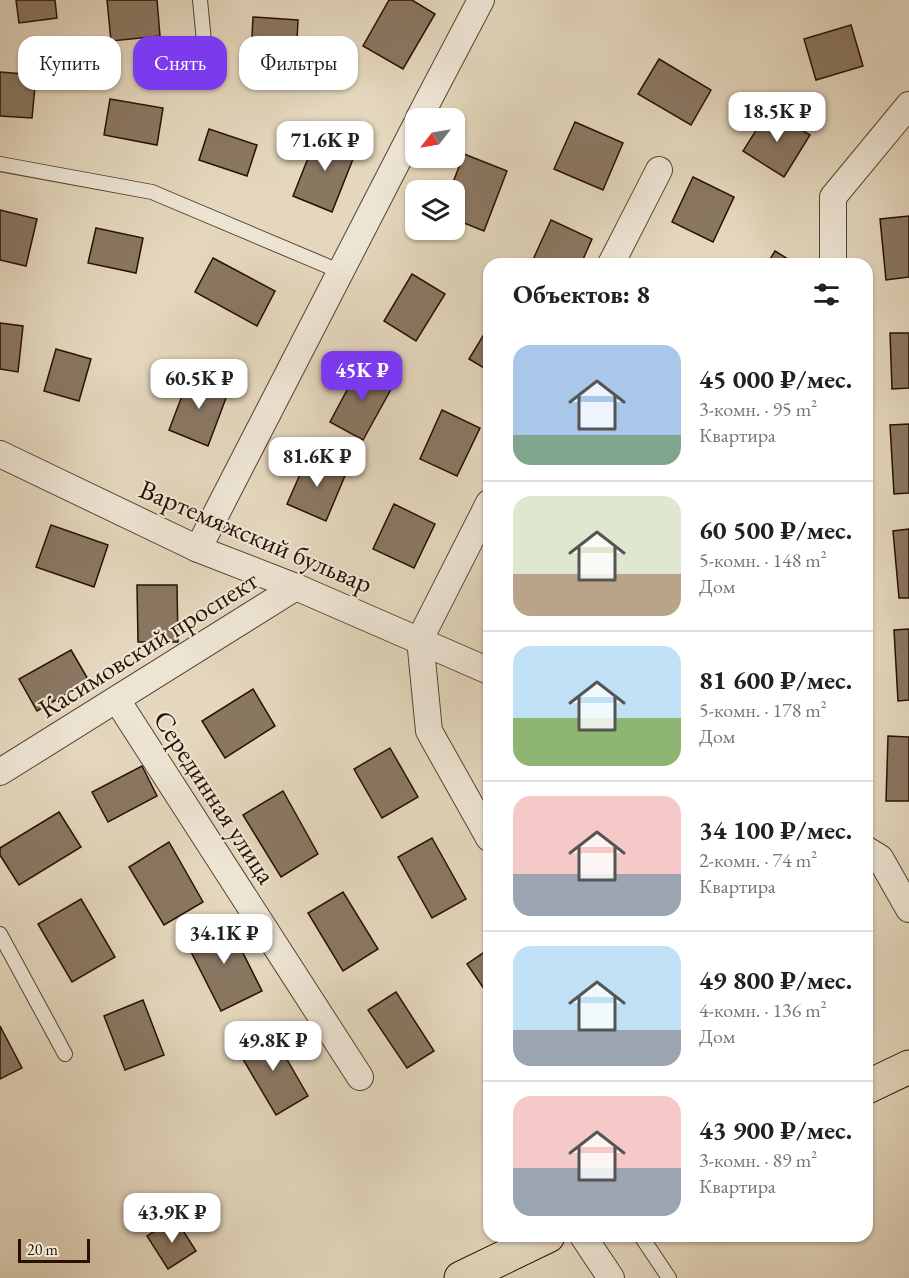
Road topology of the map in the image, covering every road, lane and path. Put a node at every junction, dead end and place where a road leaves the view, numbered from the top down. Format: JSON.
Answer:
{"nodes":[{"id":1,"x":200,"y":0,"type":"edge"},
{"id":2,"x":481,"y":0,"type":"edge"},
{"id":3,"x":203,"y":36,"type":"edge"},
{"id":4,"x":909,"y":105,"type":"edge"},
{"id":5,"x":424,"y":108,"type":"edge"},
{"id":6,"x":405,"y":146,"type":"edge"},
{"id":7,"x":0,"y":165,"type":"edge"},
{"id":8,"x":659,"y":170,"type":"dead end"},
{"id":9,"x":614,"y":258,"type":"edge"},
{"id":10,"x":833,"y":258,"type":"edge"},
{"id":11,"x":339,"y":271,"type":"junction"},
{"id":12,"x":0,"y":454,"type":"edge"},
{"id":13,"x":483,"y":515,"type":"edge"},
{"id":14,"x":198,"y":549,"type":"junction"},
{"id":15,"x":296,"y":586,"type":"junction"},
{"id":16,"x":420,"y":639,"type":"junction"},
{"id":17,"x":483,"y":668,"type":"edge"},
{"id":18,"x":117,"y":700,"type":"junction"},
{"id":19,"x":0,"y":772,"type":"edge"},
{"id":20,"x":483,"y":827,"type":"edge"},
{"id":21,"x":873,"y":854,"type":"edge"},
{"id":22,"x":909,"y":909,"type":"edge"},
{"id":23,"x":0,"y":934,"type":"edge"},
{"id":24,"x":65,"y":1054,"type":"dead end"},
{"id":25,"x":360,"y":1077,"type":"dead end"},
{"id":26,"x":536,"y":1242,"type":"edge"},
{"id":27,"x":587,"y":1242,"type":"edge"},
{"id":28,"x":645,"y":1242,"type":"edge"},
{"id":29,"x":461,"y":1278,"type":"edge"},
{"id":30,"x":612,"y":1278,"type":"edge"},
{"id":31,"x":669,"y":1278,"type":"edge"}],
"edges":[{"from":1,"to":3,"type":"lane"},
{"from":2,"to":5,"type":"street"},
{"from":4,"to":10,"type":"street"},
{"from":6,"to":11,"type":"street"},
{"from":7,"to":11,"type":"lane"},
{"from":8,"to":9,"type":"street"},
{"from":11,"to":14,"type":"street"},
{"from":12,"to":14,"type":"street","name":"Вартемяжский бульвар"},
{"from":13,"to":16,"type":"street"},
{"from":14,"to":15,"type":"street","name":"Вартемяжский бульвар"},
{"from":15,"to":16,"type":"street","name":"Вартемяжский бульвар"},
{"from":15,"to":18,"type":"street","name":"Касимовский проспект"},
{"from":16,"to":17,"type":"street","name":"Вартемяжский бульвар"},
{"from":16,"to":20,"type":"street"},
{"from":18,"to":19,"type":"street","name":"Касимовский проспект"},
{"from":18,"to":25,"type":"street","name":"Серединная улица"},
{"from":21,"to":22,"type":"street"},
{"from":23,"to":24,"type":"lane"},
{"from":26,"to":29,"type":"main road"},
{"from":27,"to":30,"type":"street"},
{"from":28,"to":31,"type":"lane"}]}
